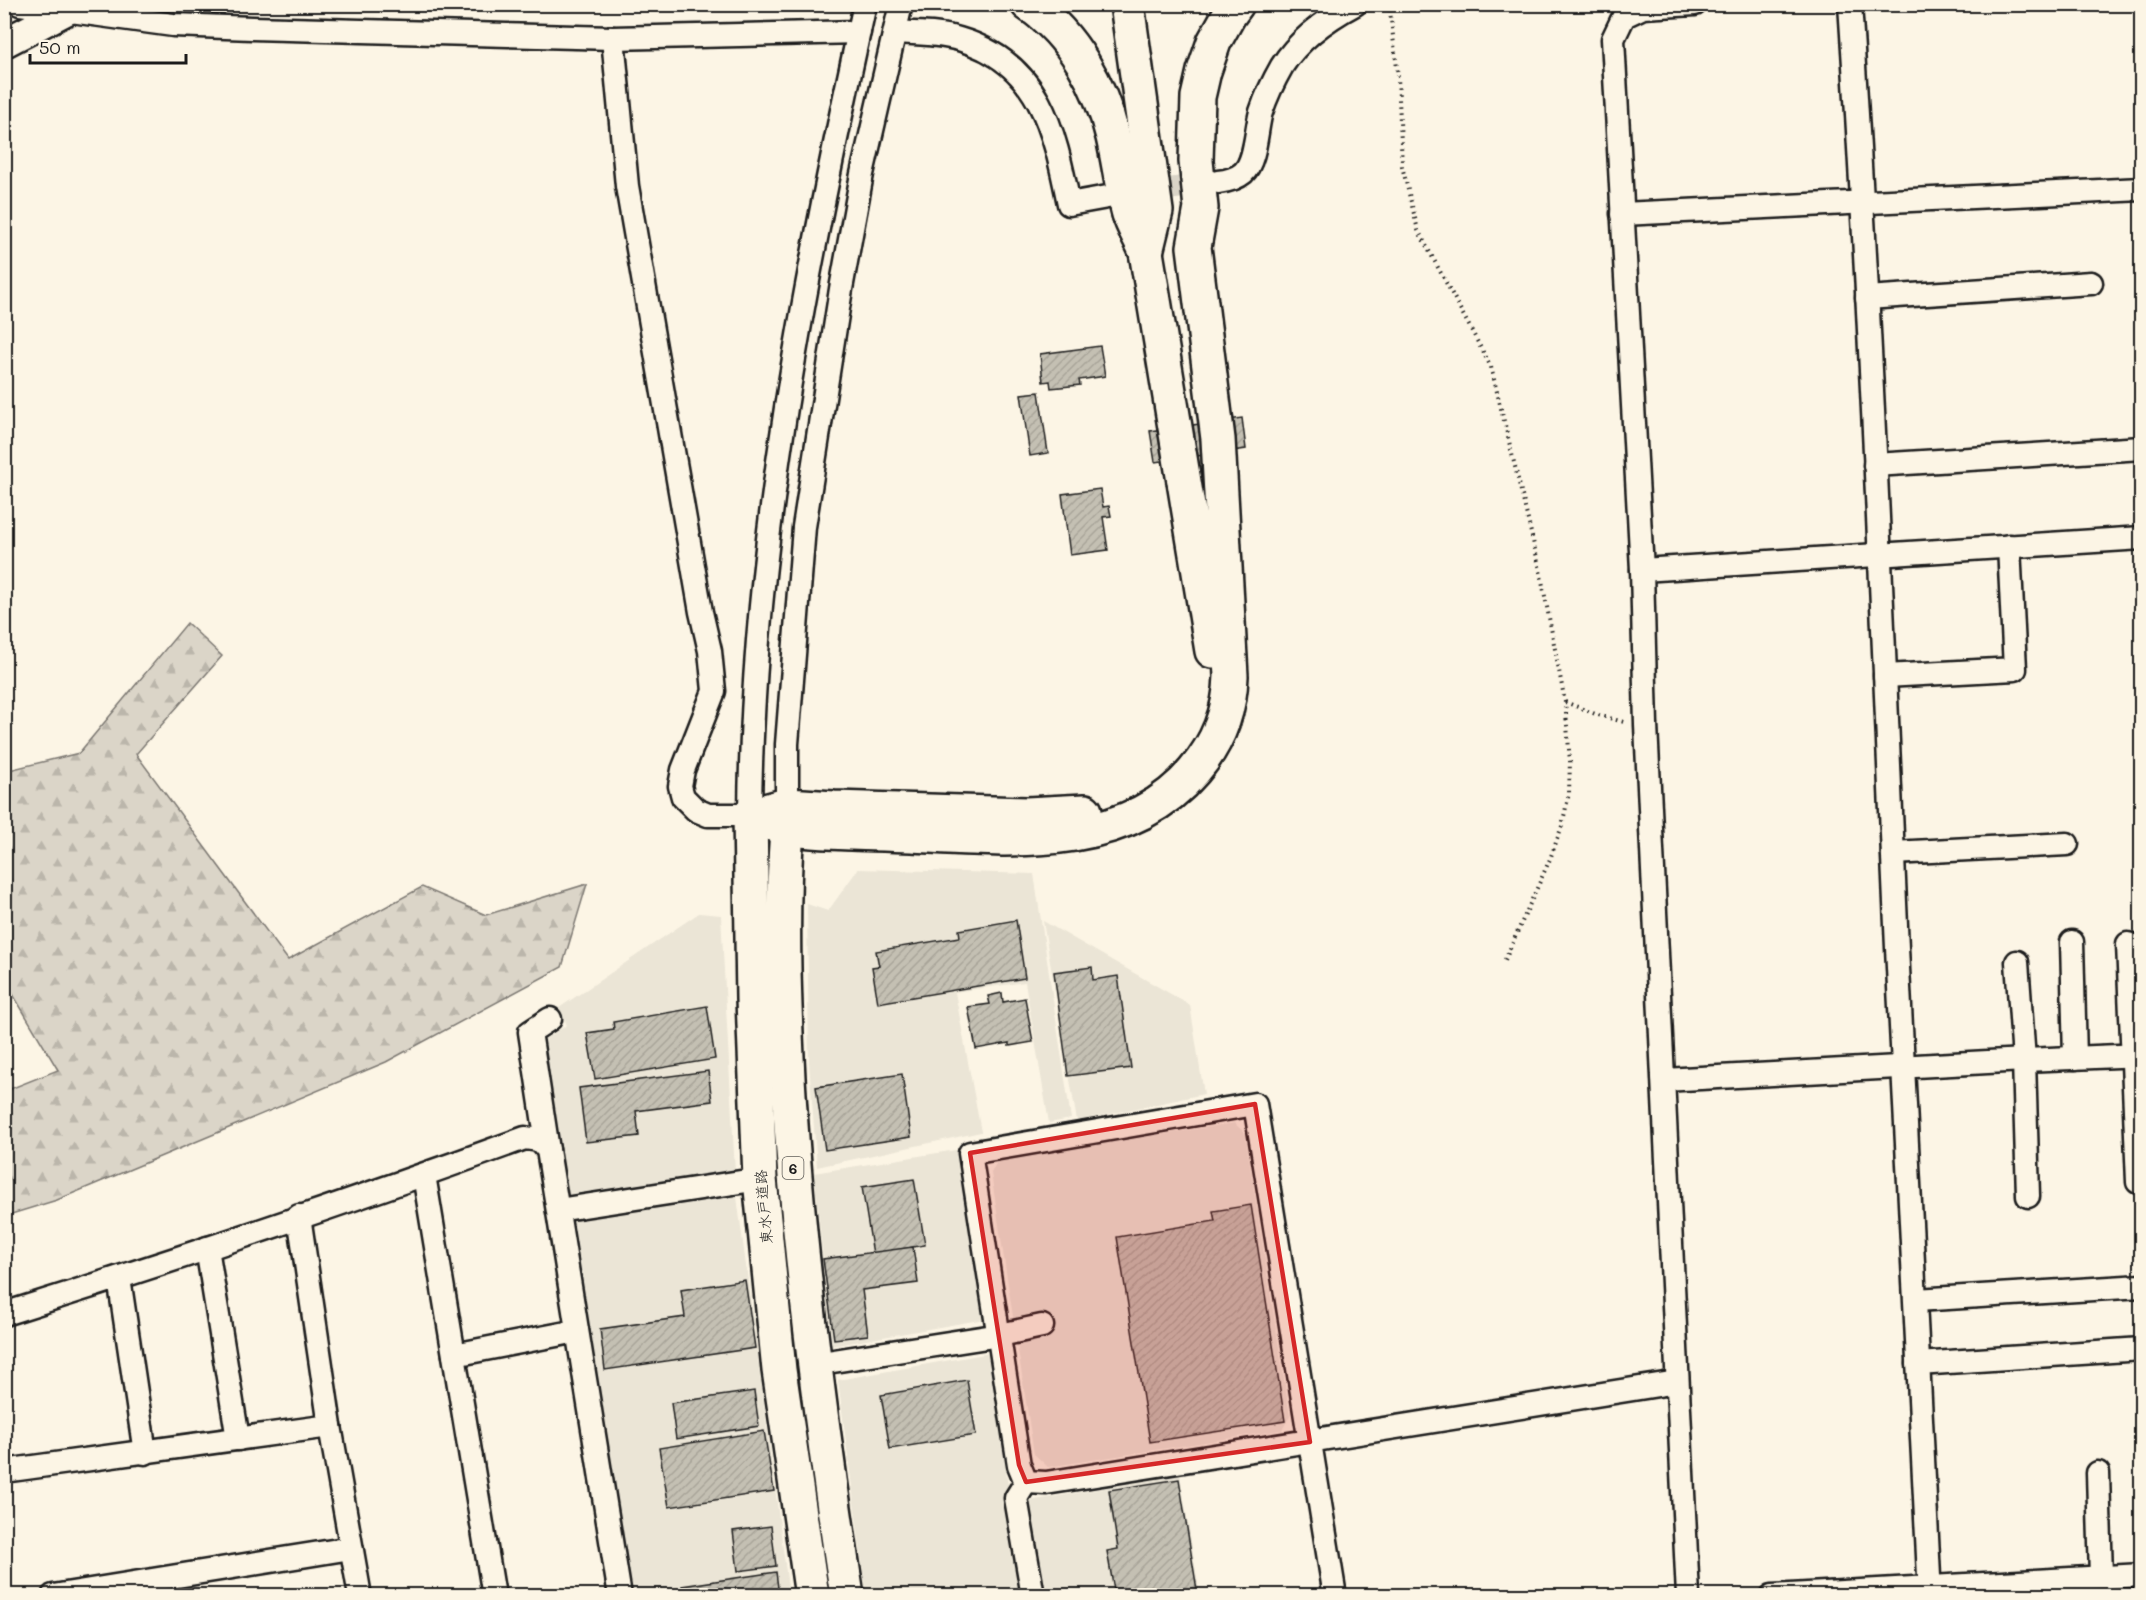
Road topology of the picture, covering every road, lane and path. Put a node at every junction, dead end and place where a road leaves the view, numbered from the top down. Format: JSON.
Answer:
{"nodes":[{"id":1,"x":20,"y":4,"type":"edge"},
{"id":2,"x":865,"y":4,"type":"edge"},
{"id":3,"x":901,"y":4,"type":"edge"},
{"id":4,"x":1028,"y":4,"type":"edge"},
{"id":5,"x":1127,"y":4,"type":"edge"},
{"id":6,"x":1146,"y":4,"type":"edge"},
{"id":7,"x":1238,"y":4,"type":"edge"},
{"id":8,"x":1355,"y":4,"type":"edge"},
{"id":9,"x":1389,"y":4,"type":"edge"},
{"id":10,"x":1695,"y":4,"type":"edge"},
{"id":11,"x":1850,"y":4,"type":"edge"},
{"id":12,"x":74,"y":7,"type":"edge"},
{"id":13,"x":859,"y":32,"type":"junction"},
{"id":14,"x":895,"y":32,"type":"junction"},
{"id":15,"x":613,"y":38,"type":"junction"},
{"id":16,"x":4,"y":43,"type":"edge"},
{"id":17,"x":1218,"y":182,"type":"tunnel mouth"},
{"id":18,"x":2142,"y":189,"type":"edge"},
{"id":19,"x":1113,"y":196,"type":"tunnel mouth"},
{"id":20,"x":1863,"y":203,"type":"junction"},
{"id":21,"x":1622,"y":214,"type":"junction"},
{"id":22,"x":1194,"y":247,"type":"junction"},
{"id":23,"x":1146,"y":252,"type":"junction"},
{"id":24,"x":2091,"y":283,"type":"dead end"},
{"id":25,"x":1867,"y":298,"type":"junction"},
{"id":26,"x":2142,"y":448,"type":"edge"},
{"id":27,"x":1875,"y":465,"type":"junction"},
{"id":28,"x":2142,"y":538,"type":"edge"},
{"id":29,"x":2009,"y":546,"type":"junction"},
{"id":30,"x":1879,"y":554,"type":"junction"},
{"id":31,"x":1642,"y":570,"type":"junction"},
{"id":32,"x":1885,"y":676,"type":"junction"},
{"id":33,"x":1565,"y":702,"type":"junction"},
{"id":34,"x":1646,"y":725,"type":"junction"},
{"id":35,"x":750,"y":815,"type":"junction"},
{"id":36,"x":787,"y":817,"type":"junction"},
{"id":37,"x":2067,"y":844,"type":"dead end"},
{"id":38,"x":1893,"y":853,"type":"junction"},
{"id":39,"x":2072,"y":942,"type":"dead end"},
{"id":40,"x":2128,"y":944,"type":"dead end"},
{"id":41,"x":1504,"y":962,"type":"dead end"},
{"id":42,"x":2017,"y":962,"type":"dead end"},
{"id":43,"x":549,"y":1019,"type":"dead end"},
{"id":44,"x":2137,"y":1056,"type":"edge"},
{"id":45,"x":2075,"y":1058,"type":"junction"},
{"id":46,"x":2024,"y":1060,"type":"junction"},
{"id":47,"x":1903,"y":1068,"type":"junction"},
{"id":48,"x":1664,"y":1080,"type":"junction"},
{"id":49,"x":548,"y":1150,"type":"junction"},
{"id":50,"x":424,"y":1175,"type":"junction"},
{"id":51,"x":760,"y":1179,"type":"junction"},
{"id":52,"x":2138,"y":1182,"type":"dead end"},
{"id":53,"x":2028,"y":1196,"type":"dead end"},
{"id":54,"x":558,"y":1210,"type":"junction"},
{"id":55,"x":299,"y":1216,"type":"junction"},
{"id":56,"x":207,"y":1248,"type":"junction"},
{"id":57,"x":119,"y":1278,"type":"junction"},
{"id":58,"x":2142,"y":1286,"type":"edge"},
{"id":59,"x":1916,"y":1300,"type":"junction"},
{"id":60,"x":4,"y":1314,"type":"edge"},
{"id":61,"x":1042,"y":1326,"type":"dead end"},
{"id":62,"x":577,"y":1331,"type":"junction"},
{"id":63,"x":1000,"y":1335,"type":"junction"},
{"id":64,"x":2142,"y":1349,"type":"edge"},
{"id":65,"x":454,"y":1355,"type":"junction"},
{"id":66,"x":814,"y":1364,"type":"junction"},
{"id":67,"x":1918,"y":1364,"type":"junction"},
{"id":68,"x":1677,"y":1382,"type":"junction"},
{"id":69,"x":330,"y":1426,"type":"junction"},
{"id":70,"x":238,"y":1439,"type":"junction"},
{"id":71,"x":1310,"y":1442,"type":"junction"},
{"id":72,"x":146,"y":1453,"type":"junction"},
{"id":73,"x":4,"y":1471,"type":"edge"},
{"id":74,"x":2098,"y":1473,"type":"dead end"},
{"id":75,"x":1026,"y":1482,"type":"junction"},
{"id":76,"x":351,"y":1548,"type":"junction"},
{"id":77,"x":2142,"y":1575,"type":"edge"},
{"id":78,"x":2101,"y":1577,"type":"junction"},
{"id":79,"x":1930,"y":1591,"type":"edge"},
{"id":80,"x":53,"y":1596,"type":"edge"},
{"id":81,"x":360,"y":1596,"type":"edge"},
{"id":82,"x":494,"y":1596,"type":"edge"},
{"id":83,"x":620,"y":1596,"type":"edge"},
{"id":84,"x":812,"y":1596,"type":"edge"},
{"id":85,"x":847,"y":1596,"type":"edge"},
{"id":86,"x":1033,"y":1596,"type":"edge"},
{"id":87,"x":1335,"y":1596,"type":"edge"},
{"id":88,"x":1689,"y":1596,"type":"edge"},
{"id":89,"x":1772,"y":1596,"type":"edge"}],
"edges":[{"from":1,"to":12,"type":"street"},
{"from":2,"to":13,"type":"street"},
{"from":3,"to":14,"type":"street"},
{"from":4,"to":23,"type":"highway"},
{"from":5,"to":23,"type":"highway"},
{"from":6,"to":22,"type":"highway"},
{"from":7,"to":22,"type":"highway"},
{"from":8,"to":17,"type":"street"},
{"from":9,"to":33,"type":"path"},
{"from":10,"to":21,"type":"street"},
{"from":11,"to":20,"type":"street"},
{"from":12,"to":15,"type":"street"},
{"from":12,"to":16,"type":"main road"},
{"from":13,"to":15,"type":"street"},
{"from":13,"to":35,"type":"street"},
{"from":14,"to":19,"type":"street"},
{"from":14,"to":36,"type":"street"},
{"from":15,"to":35,"type":"street"},
{"from":18,"to":20,"type":"street"},
{"from":20,"to":21,"type":"street"},
{"from":20,"to":25,"type":"street"},
{"from":21,"to":31,"type":"street"},
{"from":22,"to":36,"type":"highway"},
{"from":23,"to":36,"type":"highway"},
{"from":24,"to":25,"type":"street"},
{"from":25,"to":27,"type":"street"},
{"from":26,"to":27,"type":"street"},
{"from":27,"to":30,"type":"street"},
{"from":28,"to":29,"type":"street"},
{"from":29,"to":30,"type":"street"},
{"from":29,"to":32,"type":"street"},
{"from":30,"to":31,"type":"street"},
{"from":30,"to":32,"type":"street"},
{"from":31,"to":34,"type":"street"},
{"from":32,"to":38,"type":"street"},
{"from":33,"to":34,"type":"path"},
{"from":33,"to":41,"type":"path"},
{"from":34,"to":48,"type":"street"},
{"from":35,"to":36,"type":"highway"},
{"from":35,"to":51,"type":"highway","name":"東水戸道路","number":"6"},
{"from":36,"to":66,"type":"highway","number":"6"},
{"from":37,"to":38,"type":"street"},
{"from":38,"to":47,"type":"street"},
{"from":39,"to":45,"type":"street"},
{"from":40,"to":44,"type":"street"},
{"from":42,"to":46,"type":"street"},
{"from":43,"to":49,"type":"street"},
{"from":44,"to":45,"type":"street"},
{"from":44,"to":52,"type":"street"},
{"from":45,"to":46,"type":"street"},
{"from":46,"to":47,"type":"street"},
{"from":46,"to":53,"type":"street"},
{"from":47,"to":48,"type":"street"},
{"from":47,"to":59,"type":"street"},
{"from":48,"to":68,"type":"street"},
{"from":49,"to":50,"type":"street"},
{"from":49,"to":54,"type":"street"},
{"from":50,"to":55,"type":"street"},
{"from":50,"to":65,"type":"street"},
{"from":51,"to":54,"type":"street"},
{"from":51,"to":84,"type":"highway","name":"東水戸道路","number":"6"},
{"from":54,"to":62,"type":"street"},
{"from":55,"to":56,"type":"street"},
{"from":55,"to":69,"type":"street"},
{"from":56,"to":57,"type":"street"},
{"from":56,"to":70,"type":"street"},
{"from":57,"to":60,"type":"street"},
{"from":57,"to":72,"type":"street"},
{"from":58,"to":59,"type":"street"},
{"from":59,"to":67,"type":"street"},
{"from":61,"to":63,"type":"street"},
{"from":62,"to":65,"type":"street"},
{"from":62,"to":83,"type":"street"},
{"from":63,"to":66,"type":"street"},
{"from":63,"to":71,"type":"street"},
{"from":63,"to":75,"type":"street"},
{"from":64,"to":67,"type":"street"},
{"from":65,"to":82,"type":"street"},
{"from":66,"to":85,"type":"highway","number":"6"},
{"from":67,"to":79,"type":"street"},
{"from":68,"to":71,"type":"street"},
{"from":68,"to":88,"type":"street"},
{"from":69,"to":70,"type":"street"},
{"from":69,"to":76,"type":"street"},
{"from":70,"to":72,"type":"street"},
{"from":71,"to":75,"type":"street"},
{"from":71,"to":87,"type":"street"},
{"from":72,"to":73,"type":"street"},
{"from":74,"to":78,"type":"street"},
{"from":75,"to":86,"type":"street"},
{"from":76,"to":80,"type":"street"},
{"from":76,"to":81,"type":"street"},
{"from":77,"to":78,"type":"street"},
{"from":78,"to":79,"type":"street"},
{"from":79,"to":89,"type":"street"}]}
